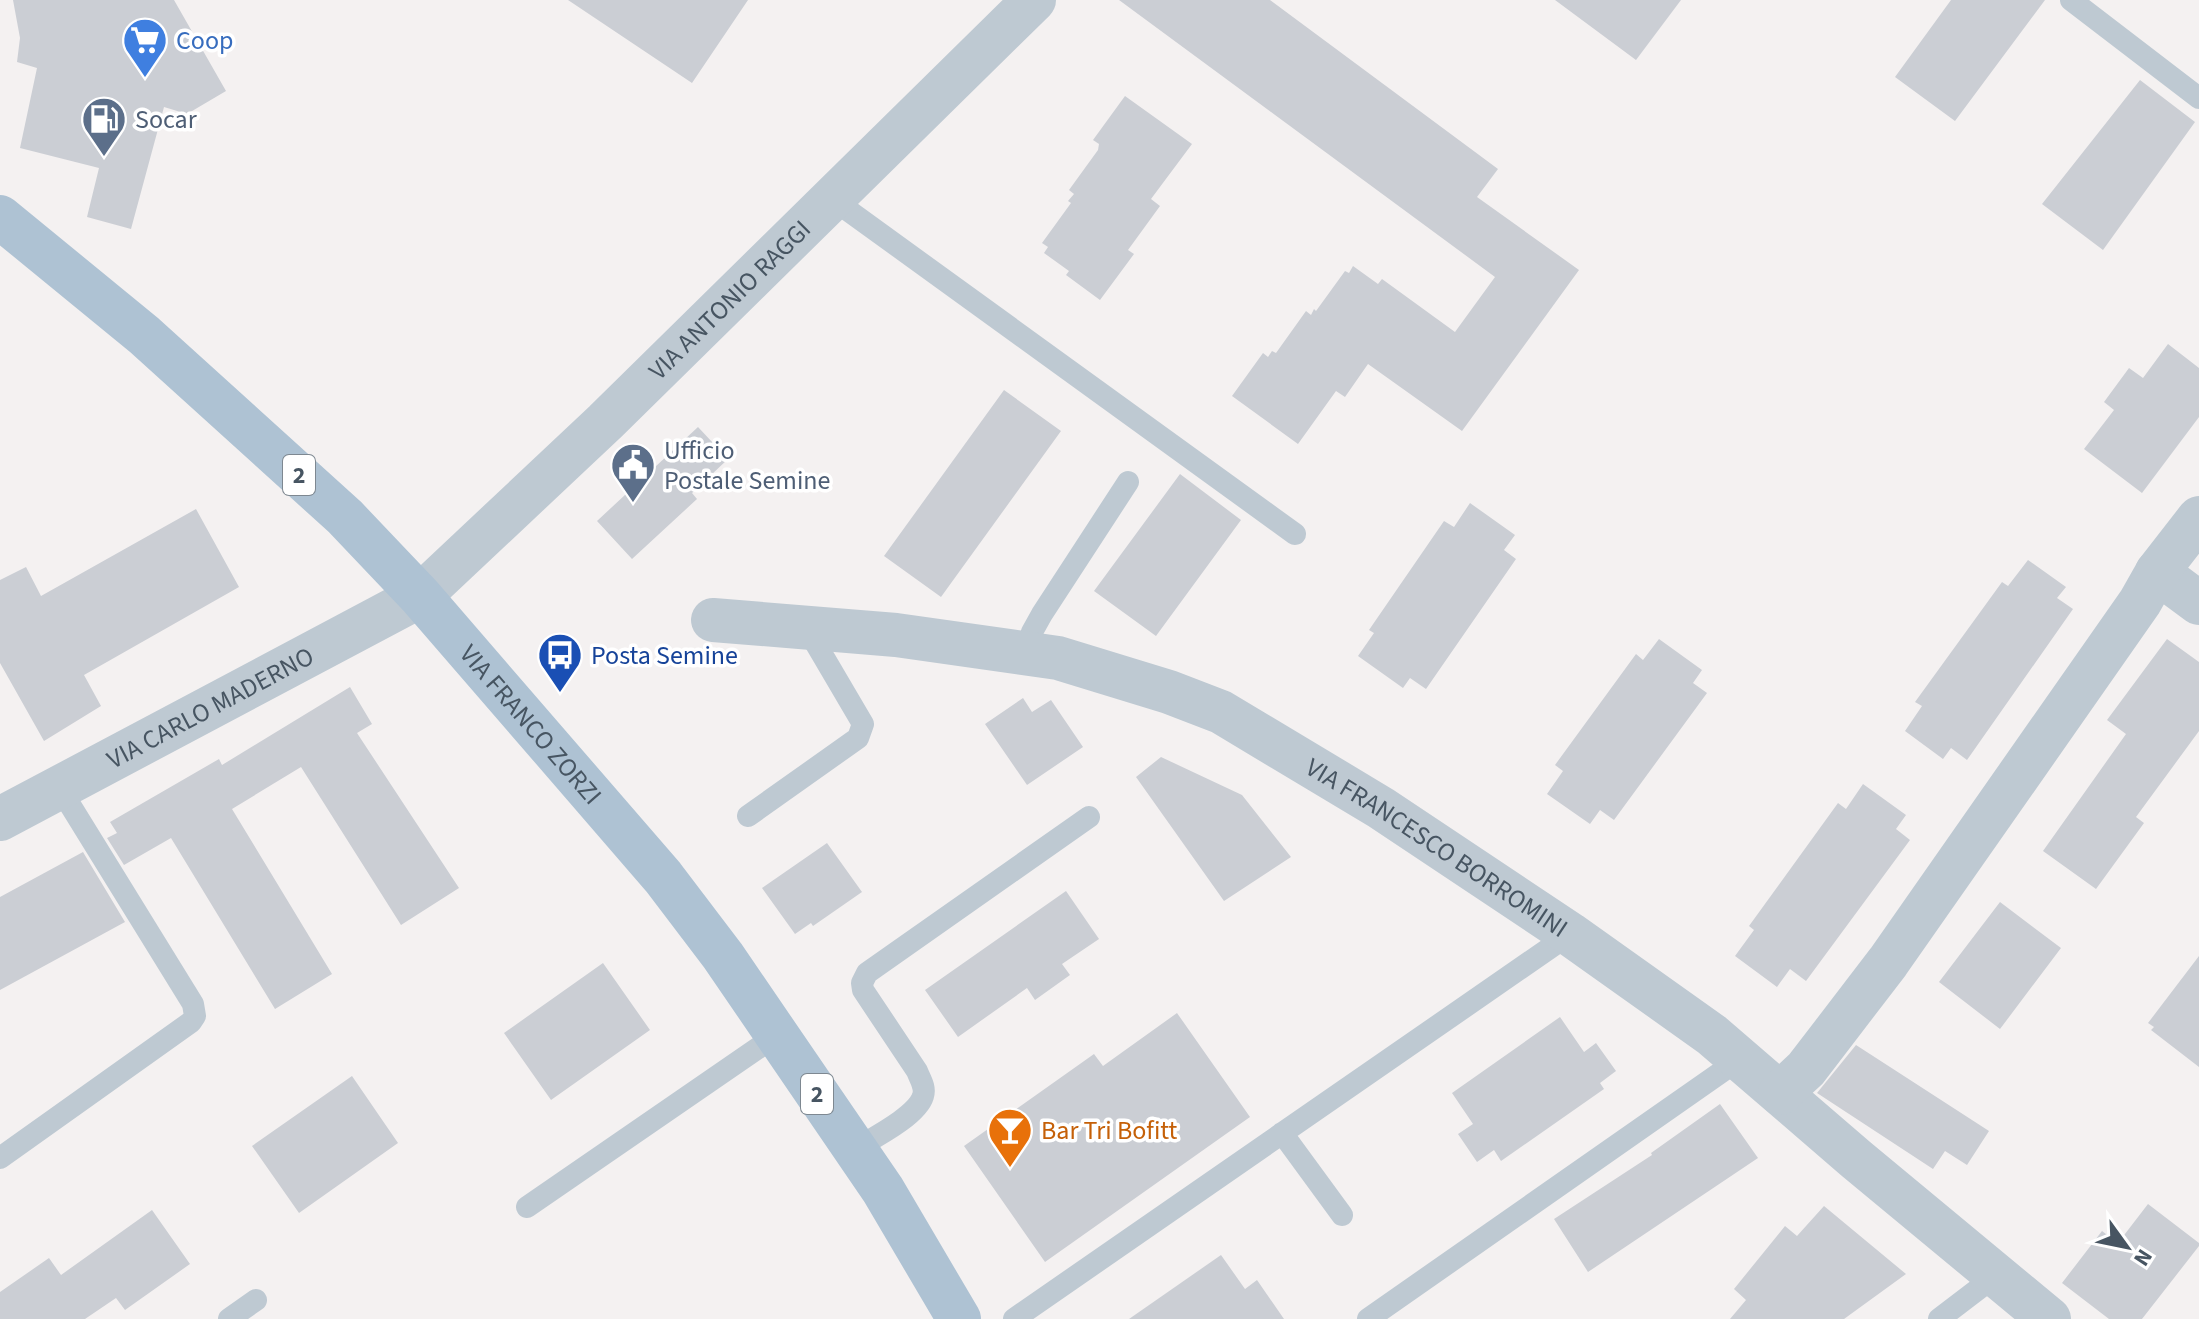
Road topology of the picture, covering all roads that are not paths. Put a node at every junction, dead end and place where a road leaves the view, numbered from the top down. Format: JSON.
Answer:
{"nodes":[{"id":1,"x":1034,"y":0,"type":"edge"},
{"id":2,"x":2071,"y":0,"type":"edge"},
{"id":3,"x":2199,"y":98,"type":"edge"},
{"id":4,"x":831,"y":198,"type":"junction"},
{"id":5,"x":0,"y":217,"type":"edge"},
{"id":6,"x":1128,"y":482,"type":"dead end"},
{"id":7,"x":2199,"y":518,"type":"edge"},
{"id":8,"x":1295,"y":534,"type":"dead end"},
{"id":9,"x":2157,"y":572,"type":"junction"},
{"id":10,"x":420,"y":596,"type":"junction"},
{"id":11,"x":2199,"y":603,"type":"edge"},
{"id":12,"x":713,"y":620,"type":"dead end"},
{"id":13,"x":806,"y":627,"type":"junction"},
{"id":14,"x":1025,"y":654,"type":"junction"},
{"id":15,"x":59,"y":787,"type":"junction"},
{"id":16,"x":748,"y":816,"type":"dead end"},
{"id":17,"x":1089,"y":817,"type":"dead end"},
{"id":18,"x":0,"y":819,"type":"edge"},
{"id":19,"x":1570,"y":934,"type":"junction"},
{"id":20,"x":777,"y":1035,"type":"junction"},
{"id":21,"x":1740,"y":1059,"type":"junction"},
{"id":22,"x":1780,"y":1093,"type":"junction"},
{"id":23,"x":1282,"y":1133,"type":"junction"},
{"id":24,"x":855,"y":1149,"type":"junction"},
{"id":25,"x":0,"y":1158,"type":"edge"},
{"id":26,"x":527,"y":1207,"type":"dead end"},
{"id":27,"x":1342,"y":1215,"type":"dead end"},
{"id":28,"x":1998,"y":1274,"type":"junction"},
{"id":29,"x":256,"y":1300,"type":"dead end"},
{"id":30,"x":229,"y":1319,"type":"edge"},
{"id":31,"x":959,"y":1319,"type":"edge"},
{"id":32,"x":1014,"y":1319,"type":"edge"},
{"id":33,"x":1368,"y":1319,"type":"edge"},
{"id":34,"x":1939,"y":1319,"type":"edge"},
{"id":35,"x":2049,"y":1319,"type":"edge"}],
"edges":[{"from":1,"to":4,"type":"street","name":"VIA ANTONIO RAGGI"},
{"from":2,"to":3,"type":"lane"},
{"from":4,"to":8,"type":"lane"},
{"from":4,"to":10,"type":"street","name":"VIA ANTONIO RAGGI"},
{"from":5,"to":10,"type":"main road","name":"VIA FRANCO ZORZI","number":"2"},
{"from":6,"to":14,"type":"lane"},
{"from":7,"to":9,"type":"street"},
{"from":9,"to":11,"type":"street"},
{"from":9,"to":22,"type":"street"},
{"from":10,"to":15,"type":"street","name":"VIA CARLO MADERNO"},
{"from":10,"to":20,"type":"main road","name":"VIA FRANCO ZORZI","number":"2"},
{"from":12,"to":13,"type":"street","name":"VIA FRANCESCO BORROMINI"},
{"from":13,"to":14,"type":"street","name":"VIA FRANCESCO BORROMINI"},
{"from":13,"to":16,"type":"lane"},
{"from":14,"to":19,"type":"street","name":"VIA FRANCESCO BORROMINI"},
{"from":15,"to":18,"type":"street","name":"VIA CARLO MADERNO"},
{"from":15,"to":25,"type":"lane"},
{"from":17,"to":24,"type":"lane"},
{"from":19,"to":21,"type":"street","name":"VIA FRANCESCO BORROMINI"},
{"from":19,"to":23,"type":"lane"},
{"from":20,"to":24,"type":"main road","name":"VIA FRANCO ZORZI","number":"2"},
{"from":20,"to":26,"type":"lane"},
{"from":21,"to":22,"type":"street","name":"VIA FRANCESCO BORROMINI"},
{"from":21,"to":33,"type":"lane"},
{"from":22,"to":28,"type":"street","name":"VIA FRANCESCO BORROMINI"},
{"from":23,"to":27,"type":"lane"},
{"from":23,"to":32,"type":"lane"},
{"from":24,"to":31,"type":"main road","name":"VIA FRANCO ZORZI","number":"2"},
{"from":28,"to":34,"type":"lane"},
{"from":28,"to":35,"type":"street","name":"VIA FRANCESCO BORROMINI"},
{"from":29,"to":30,"type":"lane"}]}
